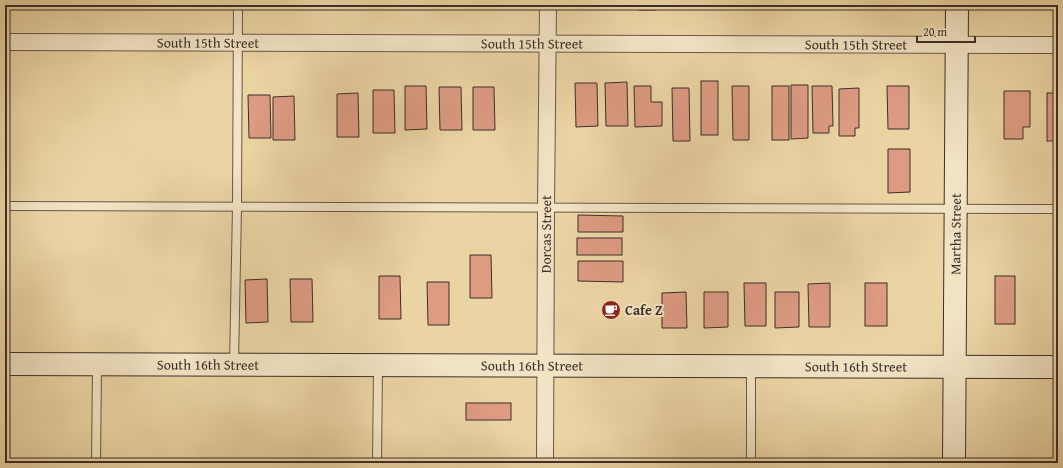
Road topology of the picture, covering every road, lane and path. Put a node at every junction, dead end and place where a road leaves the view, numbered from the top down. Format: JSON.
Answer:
{"nodes":[{"id":1,"x":238,"y":5,"type":"edge"},
{"id":2,"x":548,"y":5,"type":"edge"},
{"id":3,"x":957,"y":5,"type":"edge"},
{"id":4,"x":5,"y":42,"type":"edge"},
{"id":5,"x":239,"y":43,"type":"junction"},
{"id":6,"x":548,"y":44,"type":"junction"},
{"id":7,"x":956,"y":44,"type":"junction"},
{"id":8,"x":1058,"y":45,"type":"edge"},
{"id":9,"x":5,"y":206,"type":"edge"},
{"id":10,"x":237,"y":207,"type":"junction"},
{"id":11,"x":546,"y":208,"type":"junction"},
{"id":12,"x":956,"y":209,"type":"junction"},
{"id":13,"x":1058,"y":209,"type":"edge"},
{"id":14,"x":5,"y":364,"type":"edge"},
{"id":15,"x":97,"y":364,"type":"junction"},
{"id":16,"x":234,"y":365,"type":"junction"},
{"id":17,"x":378,"y":365,"type":"junction"},
{"id":18,"x":546,"y":366,"type":"junction"},
{"id":19,"x":751,"y":366,"type":"junction"},
{"id":20,"x":955,"y":367,"type":"junction"},
{"id":21,"x":1058,"y":367,"type":"edge"},
{"id":22,"x":96,"y":463,"type":"edge"},
{"id":23,"x":377,"y":463,"type":"edge"},
{"id":24,"x":545,"y":463,"type":"edge"},
{"id":25,"x":751,"y":463,"type":"edge"},
{"id":26,"x":954,"y":463,"type":"edge"}],
"edges":[{"from":1,"to":5,"type":"lane"},
{"from":2,"to":6,"type":"street","name":"Dorcas Street"},
{"from":3,"to":7,"type":"street","name":"Martha Street"},
{"from":4,"to":5,"type":"street","name":"South 15th Street"},
{"from":5,"to":6,"type":"street","name":"South 15th Street"},
{"from":5,"to":10,"type":"lane"},
{"from":6,"to":7,"type":"street","name":"South 15th Street"},
{"from":6,"to":11,"type":"street","name":"Dorcas Street"},
{"from":7,"to":8,"type":"street","name":"South 15th Street"},
{"from":7,"to":12,"type":"street","name":"Martha Street"},
{"from":9,"to":10,"type":"lane"},
{"from":10,"to":11,"type":"lane"},
{"from":10,"to":16,"type":"lane"},
{"from":11,"to":12,"type":"lane"},
{"from":11,"to":18,"type":"street","name":"Dorcas Street"},
{"from":12,"to":13,"type":"lane"},
{"from":12,"to":20,"type":"street","name":"Martha Street"},
{"from":14,"to":15,"type":"street","name":"South 16th Street"},
{"from":15,"to":16,"type":"street","name":"South 16th Street"},
{"from":15,"to":22,"type":"lane"},
{"from":16,"to":17,"type":"street","name":"South 16th Street"},
{"from":17,"to":18,"type":"street","name":"South 16th Street"},
{"from":17,"to":23,"type":"lane"},
{"from":18,"to":19,"type":"street","name":"South 16th Street"},
{"from":18,"to":24,"type":"street","name":"Dorcas Street"},
{"from":19,"to":20,"type":"street","name":"South 16th Street"},
{"from":19,"to":25,"type":"lane"},
{"from":20,"to":21,"type":"street","name":"South 16th Street"},
{"from":20,"to":26,"type":"street","name":"Martha Street"}]}
